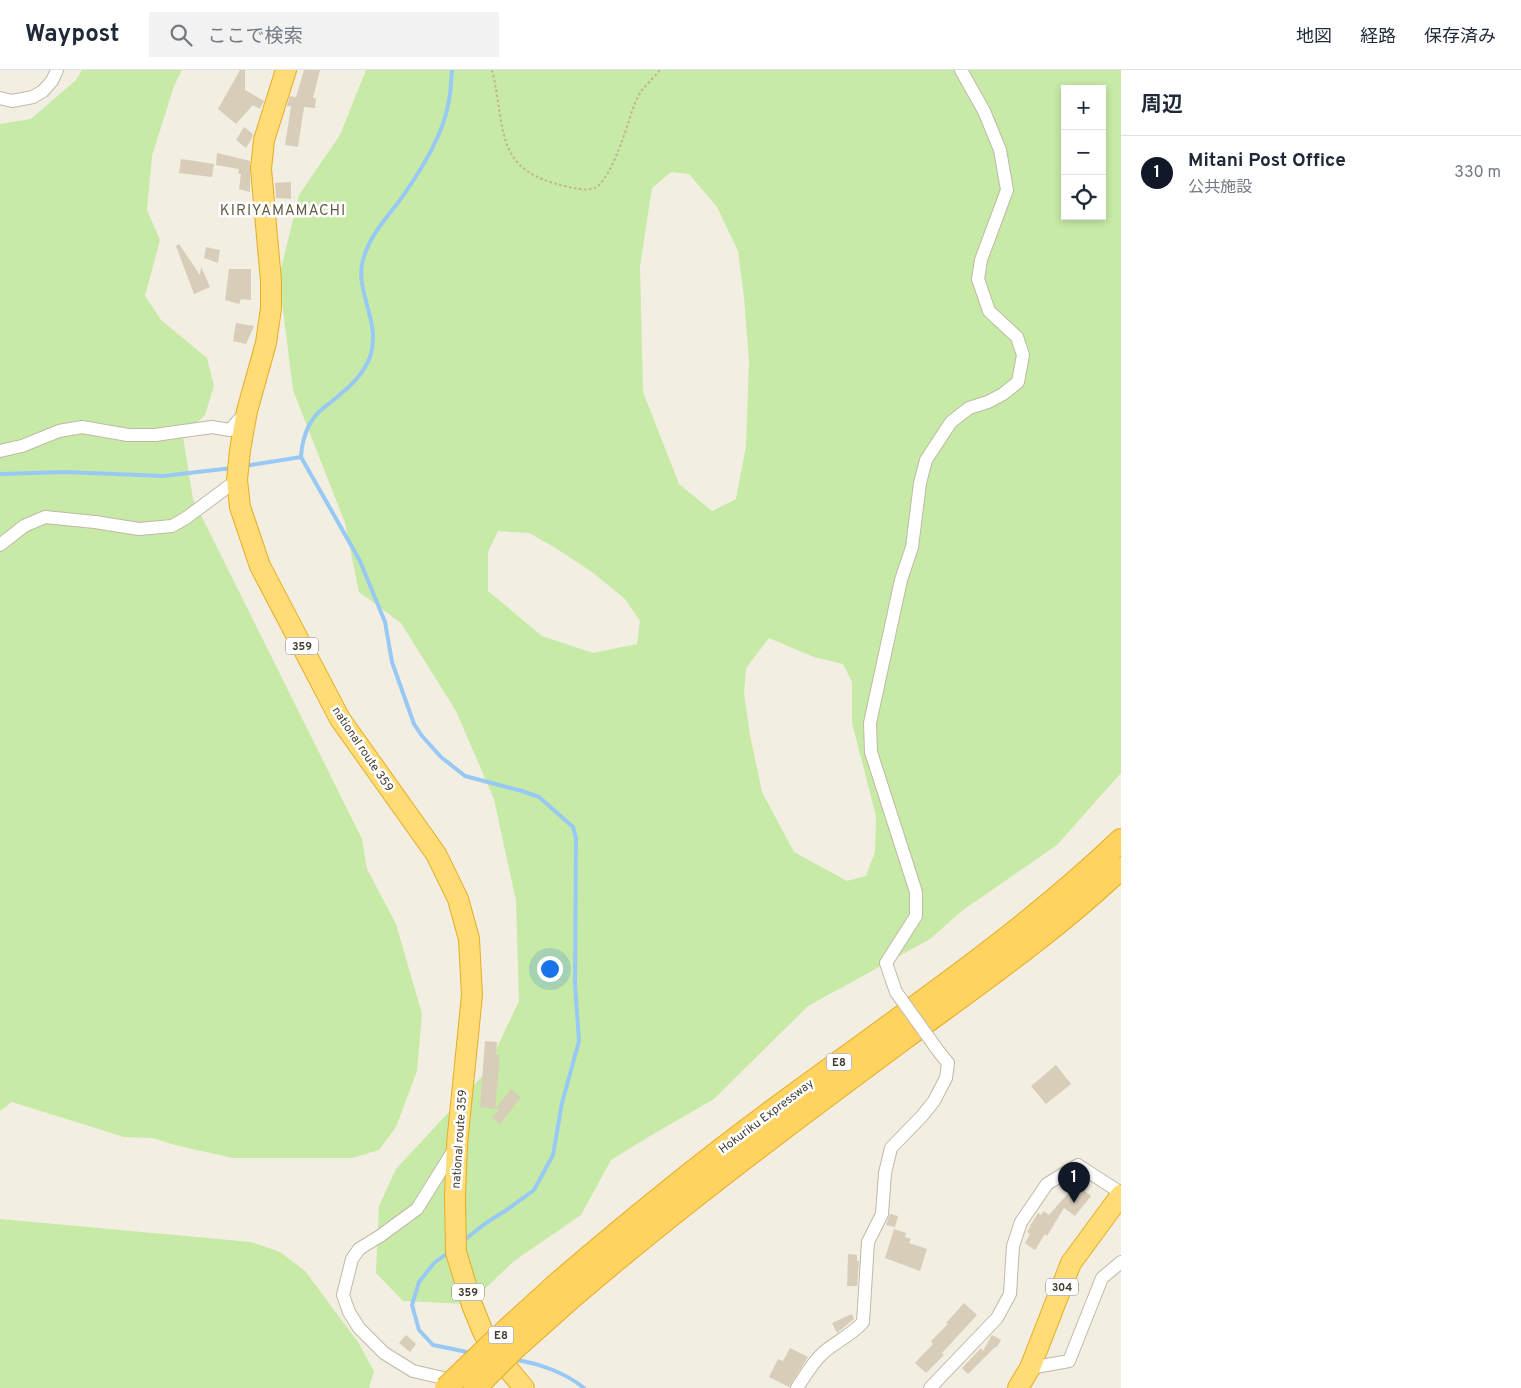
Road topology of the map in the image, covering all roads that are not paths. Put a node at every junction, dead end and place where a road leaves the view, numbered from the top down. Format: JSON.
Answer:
{"nodes":[{"id":1,"x":57,"y":70,"type":"edge"},
{"id":2,"x":286,"y":70,"type":"edge"},
{"id":3,"x":961,"y":70,"type":"edge"},
{"id":4,"x":0,"y":98,"type":"edge"},
{"id":5,"x":247,"y":411,"type":"junction"},
{"id":6,"x":0,"y":451,"type":"edge"},
{"id":7,"x":237,"y":480,"type":"junction"},
{"id":8,"x":0,"y":546,"type":"edge"},
{"id":9,"x":1121,"y":840,"type":"edge"},
{"id":10,"x":1121,"y":868,"type":"edge"},
{"id":11,"x":457,"y":1144,"type":"junction"},
{"id":12,"x":1121,"y":1194,"type":"edge"},
{"id":13,"x":1121,"y":1262,"type":"edge"},
{"id":14,"x":563,"y":1292,"type":"junction"},
{"id":15,"x":1030,"y":1368,"type":"junction"},
{"id":16,"x":446,"y":1388,"type":"edge"},
{"id":17,"x":475,"y":1388,"type":"edge"},
{"id":18,"x":488,"y":1388,"type":"edge"},
{"id":19,"x":524,"y":1388,"type":"edge"},
{"id":20,"x":797,"y":1388,"type":"edge"},
{"id":21,"x":930,"y":1388,"type":"edge"},
{"id":22,"x":1018,"y":1388,"type":"edge"}],
"edges":[{"from":1,"to":4,"type":"street"},
{"from":2,"to":5,"type":"highway","name":"national route 359","number":"359"},
{"from":3,"to":20,"type":"street","bridge":true},
{"from":5,"to":6,"type":"street"},
{"from":5,"to":7,"type":"highway","name":"national route 359","number":"359"},
{"from":7,"to":8,"type":"street"},
{"from":7,"to":11,"type":"highway","name":"national route 359","number":"359"},
{"from":9,"to":14,"type":"highway","name":"Hokuriku Expressway","number":"E8"},
{"from":10,"to":14,"type":"highway","name":"Hokuriku Expressway","number":"E8"},
{"from":11,"to":18,"type":"street"},
{"from":11,"to":19,"type":"highway","name":"national route 359","number":"359","bridge":true},
{"from":12,"to":15,"type":"highway","number":"304"},
{"from":12,"to":21,"type":"street"},
{"from":13,"to":15,"type":"street"},
{"from":14,"to":16,"type":"highway","name":"Hokuriku Expressway","number":"E8","bridge":true},
{"from":14,"to":17,"type":"highway","name":"Hokuriku Expressway","number":"E8","bridge":true},
{"from":15,"to":22,"type":"highway","number":"304"}]}
